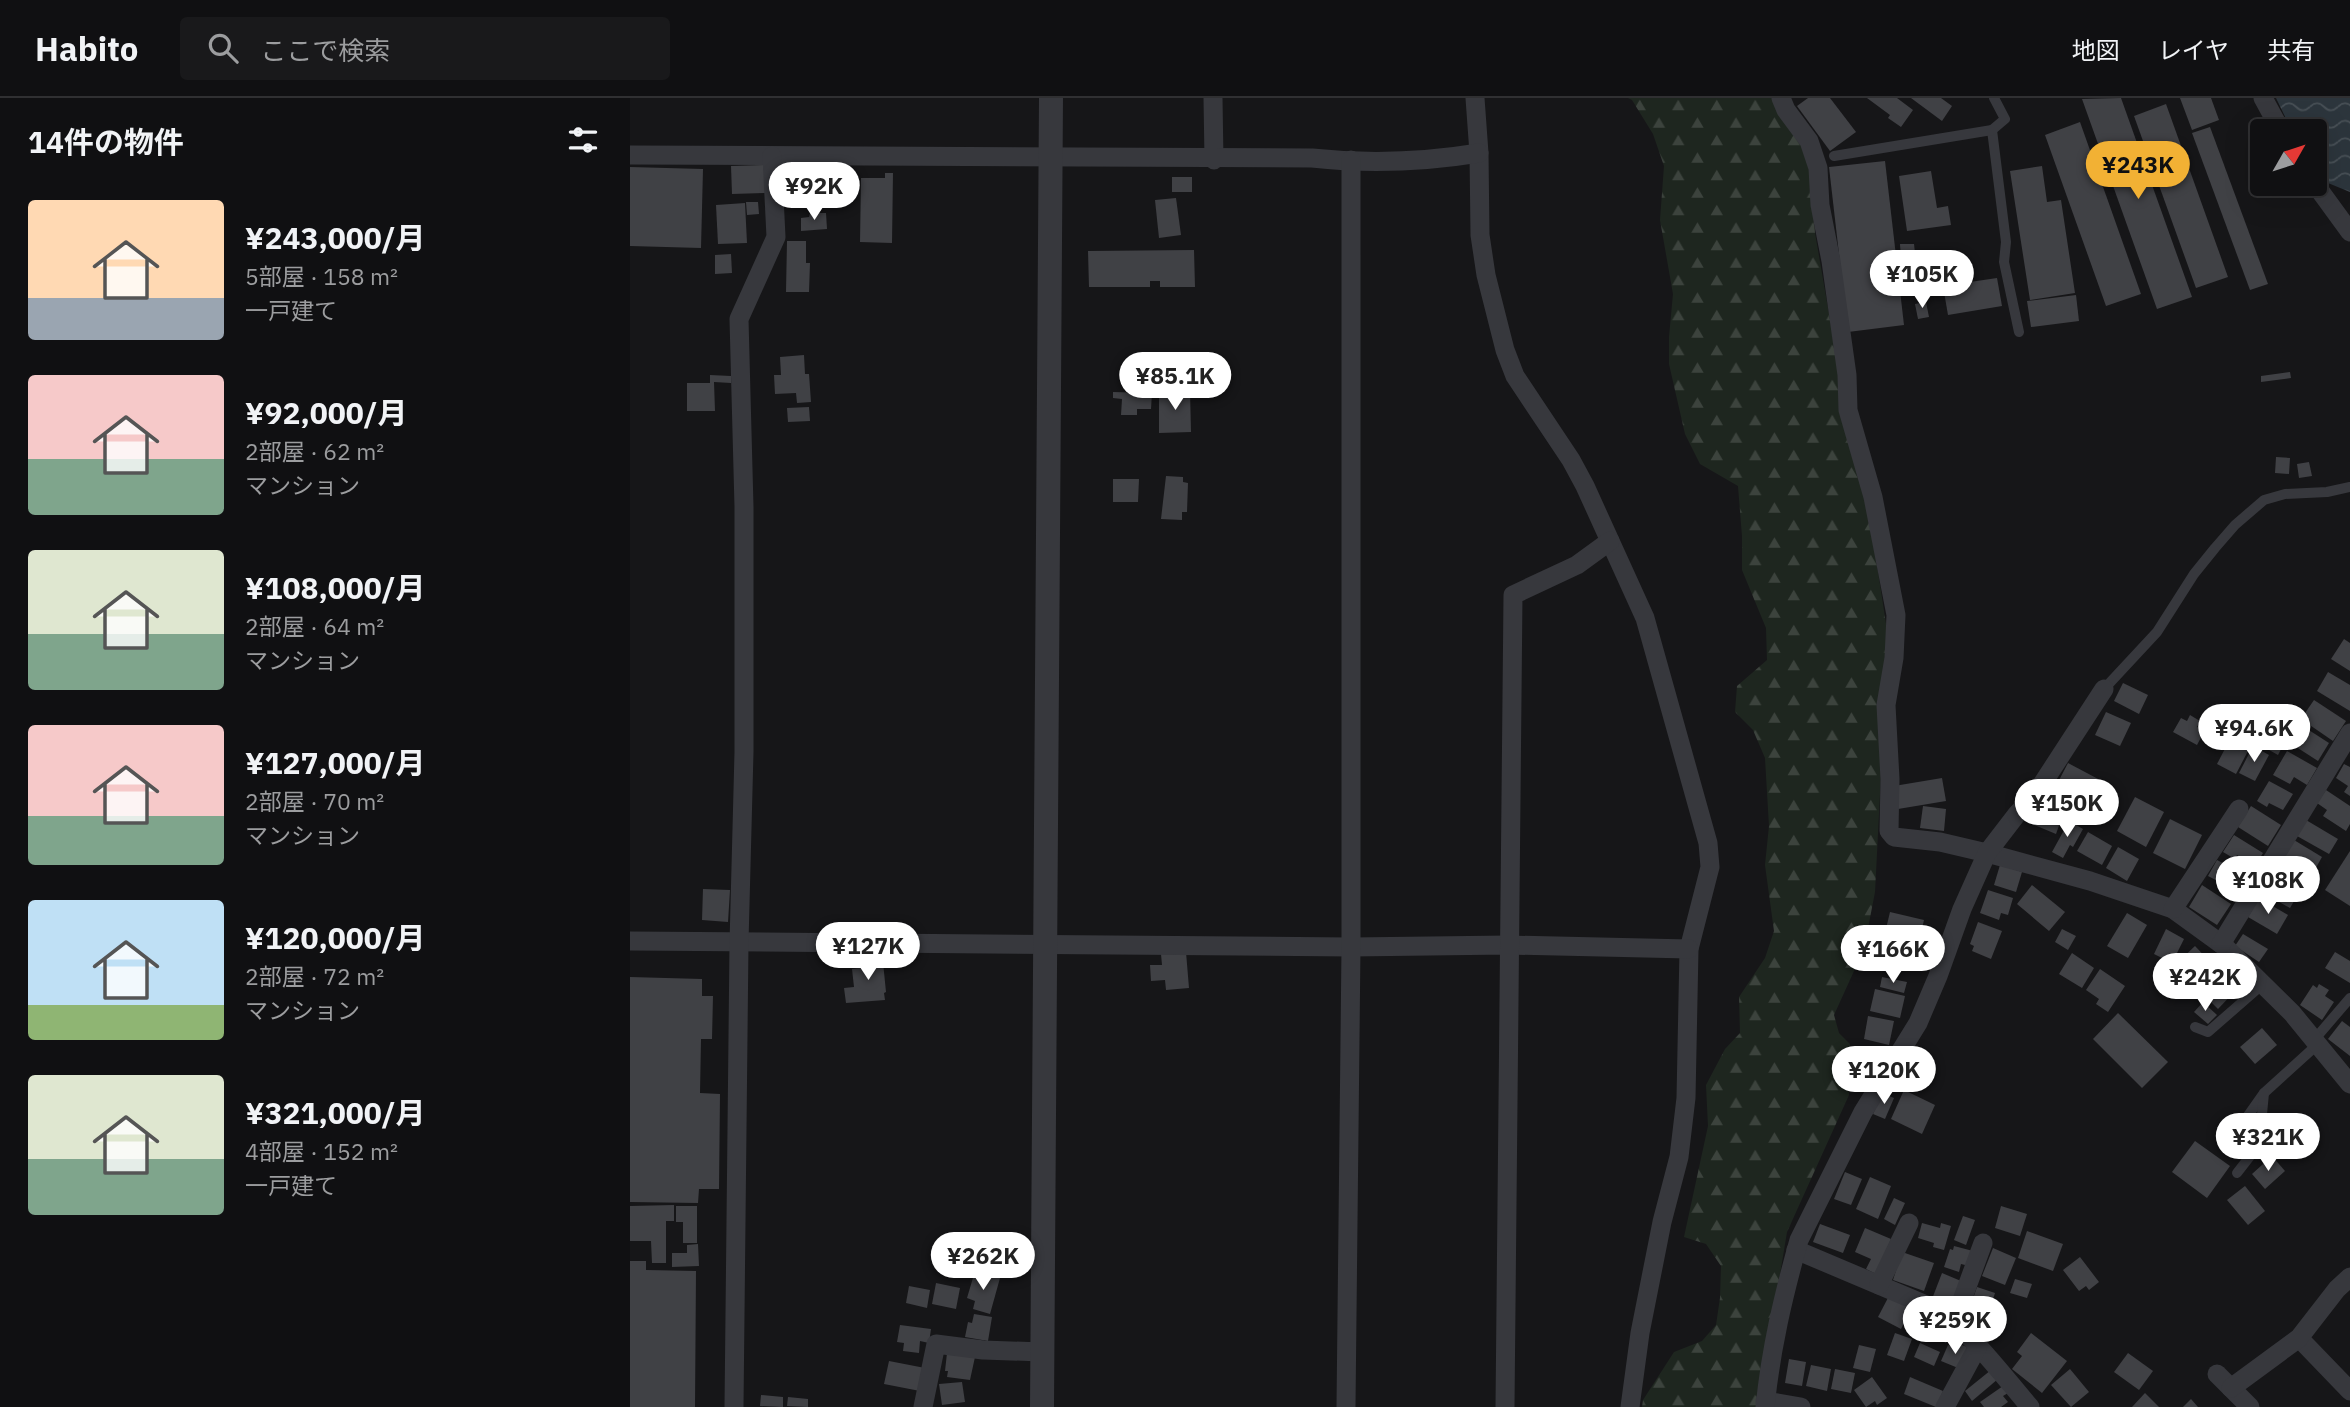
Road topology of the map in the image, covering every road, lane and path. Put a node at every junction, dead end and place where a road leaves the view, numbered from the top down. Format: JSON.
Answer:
{"nodes":[{"id":1,"x":1051,"y":98,"type":"edge"},
{"id":2,"x":1213,"y":98,"type":"edge"},
{"id":3,"x":1475,"y":98,"type":"edge"},
{"id":4,"x":1781,"y":98,"type":"edge"},
{"id":5,"x":1994,"y":98,"type":"edge"},
{"id":6,"x":2263,"y":98,"type":"edge"},
{"id":7,"x":2274,"y":119,"type":"edge"},
{"id":8,"x":1992,"y":130,"type":"junction"},
{"id":9,"x":1479,"y":153,"type":"junction"},
{"id":10,"x":630,"y":155,"type":"edge"},
{"id":11,"x":772,"y":156,"type":"junction"},
{"id":12,"x":1834,"y":156,"type":"dead end"},
{"id":13,"x":1051,"y":158,"type":"junction"},
{"id":14,"x":1214,"y":160,"type":"junction"},
{"id":15,"x":1351,"y":160,"type":"junction"},
{"id":16,"x":2324,"y":196,"type":"edge"},
{"id":17,"x":2350,"y":232,"type":"edge"},
{"id":18,"x":2020,"y":332,"type":"dead end"},
{"id":19,"x":2350,"y":487,"type":"edge"},
{"id":20,"x":1610,"y":541,"type":"junction"},
{"id":21,"x":2104,"y":689,"type":"joint"},
{"id":22,"x":2350,"y":733,"type":"edge"},
{"id":23,"x":2239,"y":809,"type":"dead end"},
{"id":24,"x":1987,"y":853,"type":"junction"},
{"id":25,"x":2173,"y":909,"type":"junction"},
{"id":26,"x":630,"y":941,"type":"edge"},
{"id":27,"x":738,"y":943,"type":"junction"},
{"id":28,"x":1045,"y":944,"type":"junction"},
{"id":29,"x":2221,"y":944,"type":"junction"},
{"id":30,"x":1508,"y":945,"type":"junction"},
{"id":31,"x":1351,"y":947,"type":"junction"},
{"id":32,"x":1689,"y":949,"type":"junction"},
{"id":33,"x":2263,"y":984,"type":"junction"},
{"id":34,"x":2350,"y":998,"type":"edge"},
{"id":35,"x":2195,"y":1027,"type":"dead end"},
{"id":36,"x":2316,"y":1042,"type":"junction"},
{"id":37,"x":2350,"y":1084,"type":"edge"},
{"id":38,"x":2264,"y":1093,"type":"junction"},
{"id":39,"x":2245,"y":1119,"type":"dead end"},
{"id":40,"x":2237,"y":1173,"type":"dead end"},
{"id":41,"x":1909,"y":1223,"type":"dead end"},
{"id":42,"x":1983,"y":1243,"type":"dead end"},
{"id":43,"x":1796,"y":1250,"type":"junction"},
{"id":44,"x":2350,"y":1277,"type":"edge"},
{"id":45,"x":1880,"y":1285,"type":"junction"},
{"id":46,"x":1954,"y":1322,"type":"junction"},
{"id":47,"x":2299,"y":1338,"type":"junction"},
{"id":48,"x":1978,"y":1346,"type":"junction"},
{"id":49,"x":1042,"y":1352,"type":"junction"},
{"id":50,"x":2217,"y":1374,"type":"dead end"},
{"id":51,"x":2231,"y":1388,"type":"junction"},
{"id":52,"x":2350,"y":1391,"type":"edge"},
{"id":53,"x":1765,"y":1404,"type":"edge"},
{"id":54,"x":734,"y":1407,"type":"edge"},
{"id":55,"x":923,"y":1407,"type":"edge"},
{"id":56,"x":1042,"y":1407,"type":"edge"},
{"id":57,"x":1346,"y":1407,"type":"edge"},
{"id":58,"x":1505,"y":1407,"type":"edge"},
{"id":59,"x":1630,"y":1407,"type":"edge"},
{"id":60,"x":1801,"y":1407,"type":"edge"},
{"id":61,"x":1945,"y":1407,"type":"edge"},
{"id":62,"x":2030,"y":1407,"type":"edge"},
{"id":63,"x":2250,"y":1407,"type":"edge"}],
"edges":[{"from":1,"to":13,"type":"street"},
{"from":2,"to":14,"type":"street"},
{"from":3,"to":9,"type":"street"},
{"from":4,"to":24,"type":"street"},
{"from":5,"to":8,"type":"lane"},
{"from":6,"to":7,"type":"street"},
{"from":8,"to":12,"type":"lane"},
{"from":8,"to":18,"type":"lane"},
{"from":9,"to":15,"type":"street"},
{"from":9,"to":20,"type":"street"},
{"from":10,"to":11,"type":"street"},
{"from":11,"to":13,"type":"street"},
{"from":11,"to":27,"type":"street"},
{"from":13,"to":14,"type":"street"},
{"from":13,"to":28,"type":"street"},
{"from":14,"to":15,"type":"street"},
{"from":15,"to":31,"type":"street"},
{"from":16,"to":17,"type":"street"},
{"from":19,"to":21,"type":"lane"},
{"from":20,"to":30,"type":"street"},
{"from":20,"to":32,"type":"street"},
{"from":21,"to":24,"type":"street"},
{"from":22,"to":29,"type":"street"},
{"from":23,"to":25,"type":"street"},
{"from":24,"to":25,"type":"street"},
{"from":24,"to":43,"type":"street"},
{"from":25,"to":29,"type":"street"},
{"from":26,"to":27,"type":"street"},
{"from":27,"to":28,"type":"street"},
{"from":27,"to":54,"type":"street"},
{"from":28,"to":31,"type":"street"},
{"from":28,"to":49,"type":"street"},
{"from":29,"to":33,"type":"street"},
{"from":30,"to":31,"type":"street"},
{"from":30,"to":32,"type":"street"},
{"from":30,"to":58,"type":"street"},
{"from":31,"to":57,"type":"street"},
{"from":32,"to":59,"type":"street"},
{"from":33,"to":35,"type":"lane"},
{"from":33,"to":36,"type":"street"},
{"from":34,"to":36,"type":"lane"},
{"from":36,"to":37,"type":"street"},
{"from":36,"to":38,"type":"lane"},
{"from":38,"to":39,"type":"lane"},
{"from":38,"to":40,"type":"lane"},
{"from":41,"to":45,"type":"street"},
{"from":42,"to":46,"type":"street"},
{"from":43,"to":45,"type":"street"},
{"from":43,"to":53,"type":"street"},
{"from":44,"to":47,"type":"street"},
{"from":45,"to":46,"type":"street"},
{"from":46,"to":48,"type":"street"},
{"from":47,"to":51,"type":"street"},
{"from":47,"to":52,"type":"street"},
{"from":48,"to":61,"type":"street"},
{"from":48,"to":62,"type":"street"},
{"from":49,"to":55,"type":"street"},
{"from":49,"to":56,"type":"street"},
{"from":50,"to":51,"type":"street"},
{"from":51,"to":63,"type":"street"},
{"from":53,"to":60,"type":"street"}]}
